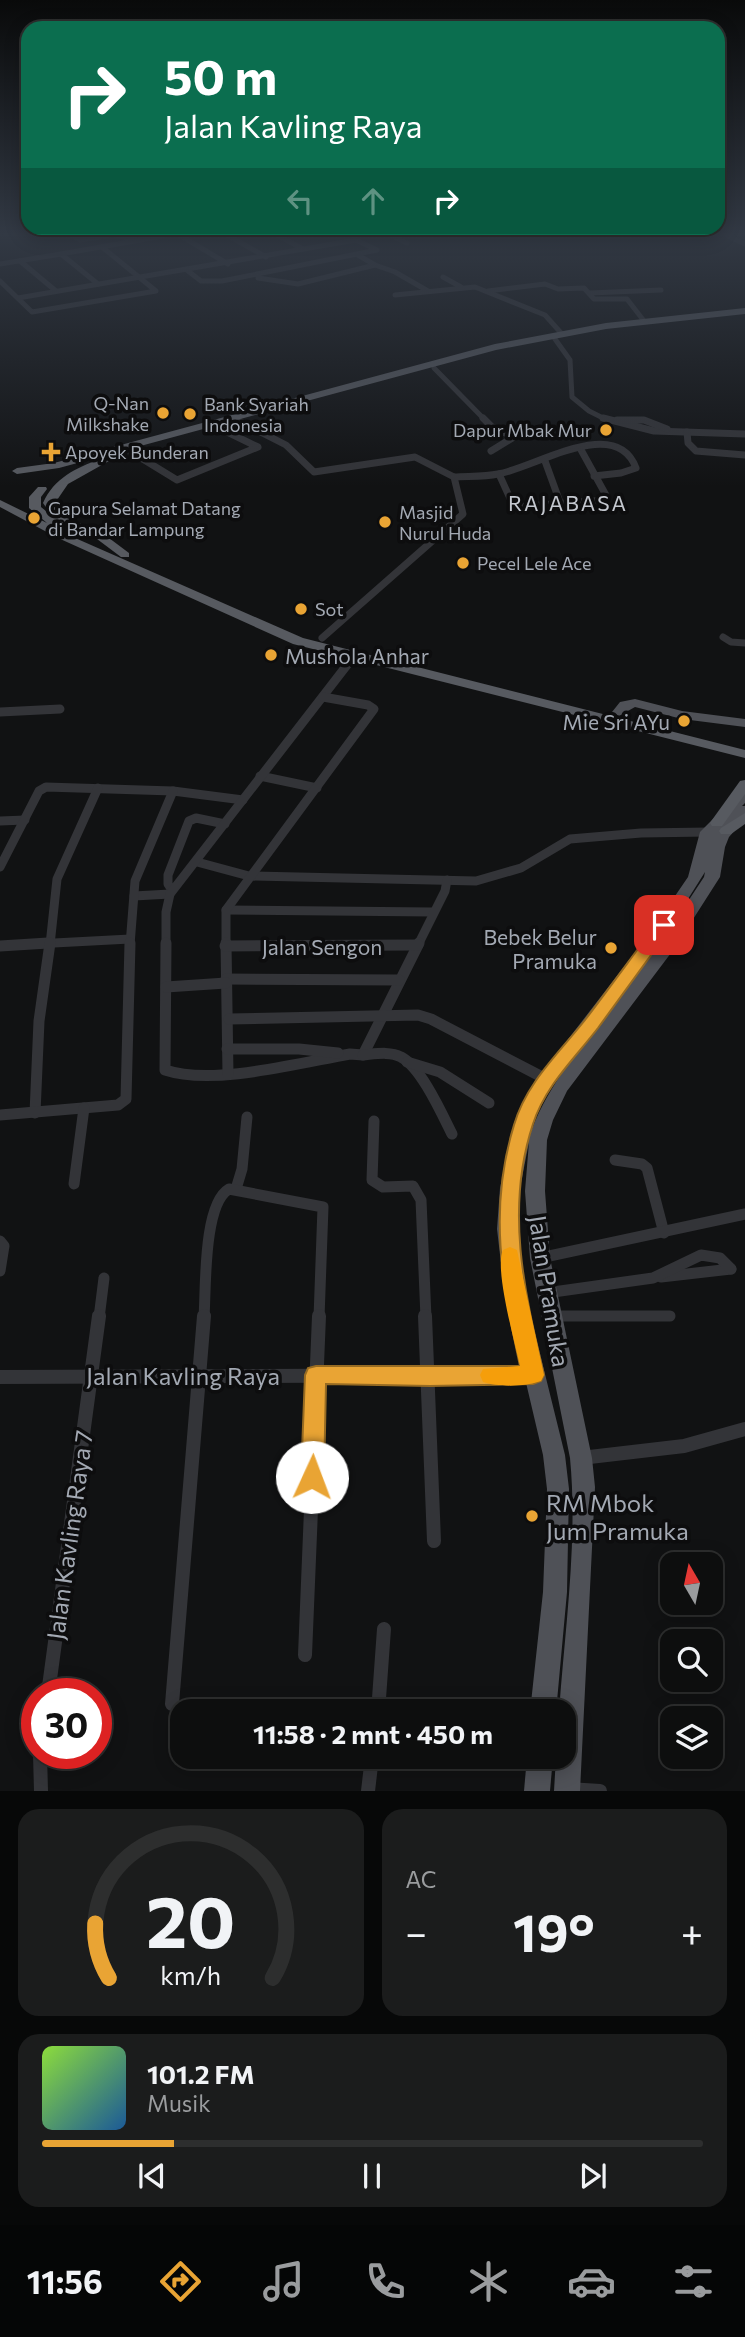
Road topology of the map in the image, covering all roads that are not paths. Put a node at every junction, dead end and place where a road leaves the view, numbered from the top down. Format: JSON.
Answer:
{"nodes":[{"id":1,"x":548,"y":320,"type":"edge"},
{"id":2,"x":660,"y":320,"type":"edge"},
{"id":3,"x":684,"y":320,"type":"edge"},
{"id":4,"x":644,"y":321,"type":"joint"},
{"id":5,"x":558,"y":336,"type":"junction"},
{"id":6,"x":434,"y":368,"type":"junction"},
{"id":7,"x":378,"y":380,"type":"junction"},
{"id":8,"x":361,"y":385,"type":"junction"},
{"id":9,"x":237,"y":420,"type":"junction"},
{"id":10,"x":215,"y":426,"type":"junction"},
{"id":11,"x":687,"y":432,"type":"junction"},
{"id":12,"x":745,"y":434,"type":"edge"},
{"id":13,"x":580,"y":448,"type":"junction"},
{"id":14,"x":121,"y":450,"type":"junction"},
{"id":15,"x":491,"y":452,"type":"dead end"},
{"id":16,"x":745,"y":454,"type":"edge"},
{"id":17,"x":545,"y":461,"type":"junction"},
{"id":18,"x":499,"y":474,"type":"junction"},
{"id":19,"x":594,"y":476,"type":"junction"},
{"id":20,"x":454,"y":477,"type":"junction"},
{"id":21,"x":43,"y":487,"type":"junction"},
{"id":22,"x":0,"y":502,"type":"edge"},
{"id":23,"x":561,"y":505,"type":"junction"},
{"id":24,"x":96,"y":546,"type":"junction"},
{"id":25,"x":125,"y":555,"type":"junction"},
{"id":26,"x":723,"y":636,"type":"dead end"},
{"id":27,"x":322,"y":638,"type":"junction"},
{"id":28,"x":745,"y":643,"type":"edge"},
{"id":29,"x":354,"y":656,"type":"junction"},
{"id":30,"x":323,"y":697,"type":"junction"},
{"id":31,"x":61,"y":709,"type":"dead end"},
{"id":32,"x":0,"y":712,"type":"edge"},
{"id":33,"x":619,"y":712,"type":"junction"},
{"id":34,"x":745,"y":723,"type":"edge"},
{"id":35,"x":745,"y":745,"type":"edge"},
{"id":36,"x":723,"y":749,"type":"junction"},
{"id":37,"x":745,"y":754,"type":"edge"},
{"id":38,"x":745,"y":765,"type":"edge"},
{"id":39,"x":260,"y":776,"type":"junction"},
{"id":40,"x":745,"y":784,"type":"edge"},
{"id":41,"x":98,"y":788,"type":"junction"},
{"id":42,"x":317,"y":788,"type":"junction"},
{"id":43,"x":173,"y":791,"type":"junction"},
{"id":44,"x":745,"y":795,"type":"edge"},
{"id":45,"x":243,"y":800,"type":"junction"},
{"id":46,"x":25,"y":820,"type":"junction"},
{"id":47,"x":0,"y":821,"type":"edge"},
{"id":48,"x":730,"y":821,"type":"edge"},
{"id":49,"x":225,"y":824,"type":"junction"},
{"id":50,"x":197,"y":862,"type":"junction"},
{"id":51,"x":0,"y":867,"type":"edge"},
{"id":52,"x":249,"y":876,"type":"junction"},
{"id":53,"x":447,"y":880,"type":"junction"},
{"id":54,"x":171,"y":892,"type":"junction"},
{"id":55,"x":134,"y":895,"type":"junction"},
{"id":56,"x":226,"y":910,"type":"junction"},
{"id":57,"x":432,"y":912,"type":"junction"},
{"id":58,"x":130,"y":939,"type":"junction"},
{"id":59,"x":50,"y":943,"type":"junction"},
{"id":60,"x":418,"y":945,"type":"junction"},
{"id":61,"x":0,"y":946,"type":"edge"},
{"id":62,"x":225,"y":946,"type":"junction"},
{"id":63,"x":399,"y":980,"type":"junction"},
{"id":64,"x":226,"y":981,"type":"junction"},
{"id":65,"x":166,"y":987,"type":"junction"},
{"id":66,"x":380,"y":1016,"type":"junction"},
{"id":67,"x":229,"y":1019,"type":"junction"},
{"id":68,"x":597,"y":1028,"type":"junction"},
{"id":69,"x":227,"y":1049,"type":"junction"},
{"id":70,"x":350,"y":1054,"type":"junction"},
{"id":71,"x":363,"y":1055,"type":"junction"},
{"id":72,"x":407,"y":1062,"type":"junction"},
{"id":73,"x":228,"y":1074,"type":"junction"},
{"id":74,"x":546,"y":1079,"type":"junction"},
{"id":75,"x":489,"y":1103,"type":"dead end"},
{"id":76,"x":84,"y":1108,"type":"junction"},
{"id":77,"x":35,"y":1112,"type":"junction"},
{"id":78,"x":0,"y":1115,"type":"edge"},
{"id":79,"x":247,"y":1117,"type":"dead end"},
{"id":80,"x":374,"y":1121,"type":"dead end"},
{"id":81,"x":452,"y":1134,"type":"dead end"},
{"id":82,"x":615,"y":1160,"type":"dead end"},
{"id":83,"x":74,"y":1184,"type":"dead end"},
{"id":84,"x":236,"y":1189,"type":"junction"},
{"id":85,"x":745,"y":1214,"type":"edge"},
{"id":86,"x":664,"y":1233,"type":"junction"},
{"id":87,"x":0,"y":1241,"type":"edge"},
{"id":88,"x":540,"y":1258,"type":"junction"},
{"id":89,"x":0,"y":1271,"type":"edge"},
{"id":90,"x":104,"y":1278,"type":"dead end"},
{"id":91,"x":653,"y":1278,"type":"junction"},
{"id":92,"x":546,"y":1293,"type":"junction"},
{"id":93,"x":551,"y":1316,"type":"junction"},
{"id":94,"x":670,"y":1317,"type":"dead end"},
{"id":95,"x":316,"y":1375,"type":"junction"},
{"id":96,"x":533,"y":1375,"type":"junction"},
{"id":97,"x":92,"y":1376,"type":"junction"},
{"id":98,"x":0,"y":1377,"type":"edge"},
{"id":99,"x":199,"y":1377,"type":"junction"},
{"id":100,"x":430,"y":1377,"type":"junction"},
{"id":101,"x":567,"y":1396,"type":"junction"},
{"id":102,"x":542,"y":1402,"type":"junction"},
{"id":103,"x":745,"y":1429,"type":"edge"},
{"id":104,"x":581,"y":1458,"type":"junction"},
{"id":105,"x":434,"y":1541,"type":"dead end"},
{"id":106,"x":383,"y":1629,"type":"dead end"},
{"id":107,"x":305,"y":1655,"type":"dead end"},
{"id":108,"x":50,"y":1678,"type":"edge"},
{"id":109,"x":172,"y":1699,"type":"edge"},
{"id":110,"x":379,"y":1699,"type":"edge"},
{"id":111,"x":544,"y":1699,"type":"edge"},
{"id":112,"x":569,"y":1699,"type":"edge"},
{"id":113,"x":40,"y":1769,"type":"edge"},
{"id":114,"x":371,"y":1769,"type":"edge"},
{"id":115,"x":539,"y":1769,"type":"edge"},
{"id":116,"x":567,"y":1769,"type":"edge"},
{"id":117,"x":567,"y":1790,"type":"edge"},
{"id":118,"x":41,"y":1791,"type":"edge"},
{"id":119,"x":368,"y":1791,"type":"edge"},
{"id":120,"x":537,"y":1791,"type":"edge"},
{"id":121,"x":600,"y":1791,"type":"edge"}],
"edges":[{"from":1,"to":5,"type":"street"},
{"from":2,"to":4,"type":"highway"},
{"from":3,"to":5,"type":"highway"},
{"from":4,"to":5,"type":"highway"},
{"from":5,"to":6,"type":"highway"},
{"from":5,"to":7,"type":"highway"},
{"from":5,"to":11,"type":"street"},
{"from":6,"to":7,"type":"highway"},
{"from":6,"to":15,"type":"street"},
{"from":7,"to":8,"type":"highway"},
{"from":8,"to":9,"type":"highway"},
{"from":8,"to":14,"type":"highway"},
{"from":9,"to":10,"type":"highway"},
{"from":9,"to":20,"type":"street"},
{"from":10,"to":14,"type":"highway"},
{"from":10,"to":14,"type":"street"},
{"from":11,"to":12,"type":"street"},
{"from":11,"to":16,"type":"street"},
{"from":13,"to":17,"type":"street"},
{"from":13,"to":19,"type":"street"},
{"from":13,"to":19,"type":"street"},
{"from":14,"to":21,"type":"highway"},
{"from":14,"to":21,"type":"highway"},
{"from":14,"to":25,"type":"highway"},
{"from":17,"to":18,"type":"street"},
{"from":17,"to":23,"type":"street"},
{"from":18,"to":20,"type":"street"},
{"from":18,"to":23,"type":"street"},
{"from":19,"to":23,"type":"street"},
{"from":20,"to":27,"type":"street"},
{"from":21,"to":22,"type":"highway"},
{"from":21,"to":24,"type":"highway"},
{"from":22,"to":24,"type":"highway"},
{"from":24,"to":25,"type":"highway"},
{"from":24,"to":29,"type":"highway"},
{"from":25,"to":27,"type":"highway"},
{"from":26,"to":28,"type":"street"},
{"from":27,"to":33,"type":"highway"},
{"from":29,"to":30,"type":"street"},
{"from":29,"to":36,"type":"highway"},
{"from":30,"to":39,"type":"street"},
{"from":30,"to":42,"type":"street"},
{"from":31,"to":32,"type":"street"},
{"from":33,"to":34,"type":"main road"},
{"from":33,"to":35,"type":"highway"},
{"from":36,"to":37,"type":"highway"},
{"from":36,"to":38,"type":"highway"},
{"from":39,"to":42,"type":"street"},
{"from":39,"to":45,"type":"street"},
{"from":40,"to":48,"type":"highway"},
{"from":41,"to":43,"type":"street"},
{"from":41,"to":46,"type":"street"},
{"from":41,"to":59,"type":"street"},
{"from":42,"to":52,"type":"street"},
{"from":43,"to":45,"type":"street"},
{"from":43,"to":55,"type":"street"},
{"from":44,"to":48,"type":"main road","name":"Jalan Pramuka"},
{"from":45,"to":49,"type":"street"},
{"from":46,"to":47,"type":"street"},
{"from":46,"to":51,"type":"street"},
{"from":48,"to":53,"type":"street"},
{"from":48,"to":68,"type":"main road","name":"Jalan Pramuka"},
{"from":49,"to":50,"type":"street"},
{"from":49,"to":54,"type":"street"},
{"from":50,"to":52,"type":"street"},
{"from":50,"to":54,"type":"street"},
{"from":52,"to":53,"type":"street"},
{"from":52,"to":56,"type":"street"},
{"from":53,"to":57,"type":"street"},
{"from":54,"to":55,"type":"street"},
{"from":54,"to":65,"type":"street"},
{"from":55,"to":58,"type":"street"},
{"from":56,"to":57,"type":"street"},
{"from":56,"to":62,"type":"street"},
{"from":57,"to":60,"type":"street"},
{"from":58,"to":59,"type":"street"},
{"from":58,"to":76,"type":"street"},
{"from":59,"to":61,"type":"street"},
{"from":59,"to":77,"type":"street"},
{"from":60,"to":62,"type":"street","name":"Jalan Sengon"},
{"from":60,"to":63,"type":"street"},
{"from":62,"to":64,"type":"street"},
{"from":63,"to":64,"type":"street"},
{"from":63,"to":66,"type":"street"},
{"from":64,"to":65,"type":"street"},
{"from":64,"to":67,"type":"street"},
{"from":65,"to":73,"type":"street"},
{"from":66,"to":67,"type":"street"},
{"from":66,"to":71,"type":"street"},
{"from":66,"to":74,"type":"street"},
{"from":67,"to":69,"type":"street"},
{"from":68,"to":74,"type":"main road","name":"Jalan Pramuka"},
{"from":68,"to":88,"type":"main road","name":"Jalan Pramuka"},
{"from":69,"to":70,"type":"street"},
{"from":69,"to":73,"type":"street"},
{"from":70,"to":71,"type":"street"},
{"from":70,"to":73,"type":"street"},
{"from":71,"to":72,"type":"street"},
{"from":72,"to":75,"type":"street"},
{"from":72,"to":81,"type":"street"},
{"from":74,"to":96,"type":"main road","name":"Jalan Pramuka"},
{"from":76,"to":77,"type":"street"},
{"from":76,"to":83,"type":"street"},
{"from":77,"to":78,"type":"street"},
{"from":79,"to":84,"type":"street"},
{"from":80,"to":100,"type":"street"},
{"from":82,"to":86,"type":"street"},
{"from":84,"to":95,"type":"street"},
{"from":84,"to":99,"type":"street"},
{"from":85,"to":86,"type":"street"},
{"from":86,"to":88,"type":"street"},
{"from":87,"to":89,"type":"street"},
{"from":88,"to":92,"type":"main road","name":"Jalan Pramuka"},
{"from":90,"to":97,"type":"street","name":"Jalan Kavling Raya 7"},
{"from":91,"to":91,"type":"street"},
{"from":91,"to":92,"type":"street"},
{"from":92,"to":93,"type":"main road","name":"Jalan Pramuka"},
{"from":93,"to":94,"type":"street"},
{"from":93,"to":101,"type":"main road","name":"Jalan Pramuka"},
{"from":95,"to":99,"type":"street","name":"Jalan Kavling Raya"},
{"from":95,"to":100,"type":"street","name":"Jalan Kavling Raya"},
{"from":95,"to":107,"type":"street"},
{"from":96,"to":100,"type":"street","name":"Jalan Kavling Raya"},
{"from":96,"to":102,"type":"main road","name":"Jalan Pramuka"},
{"from":97,"to":98,"type":"street","name":"Jalan Kavling Raya"},
{"from":97,"to":99,"type":"street","name":"Jalan Kavling Raya"},
{"from":97,"to":108,"type":"street","name":"Jalan Kavling Raya 7"},
{"from":99,"to":109,"type":"street"},
{"from":100,"to":105,"type":"street"},
{"from":101,"to":102,"type":"main road"},
{"from":101,"to":104,"type":"main road","name":"Jalan Pramuka"},
{"from":102,"to":111,"type":"main road","name":"Jalan Pramuka"},
{"from":103,"to":104,"type":"street"},
{"from":104,"to":112,"type":"main road","name":"Jalan Pramuka"},
{"from":106,"to":110,"type":"street"},
{"from":113,"to":118,"type":"street"},
{"from":114,"to":119,"type":"street"},
{"from":115,"to":120,"type":"main road"},
{"from":116,"to":117,"type":"main road","name":"Jalan Pramuka"},
{"from":117,"to":121,"type":"street"}]}
